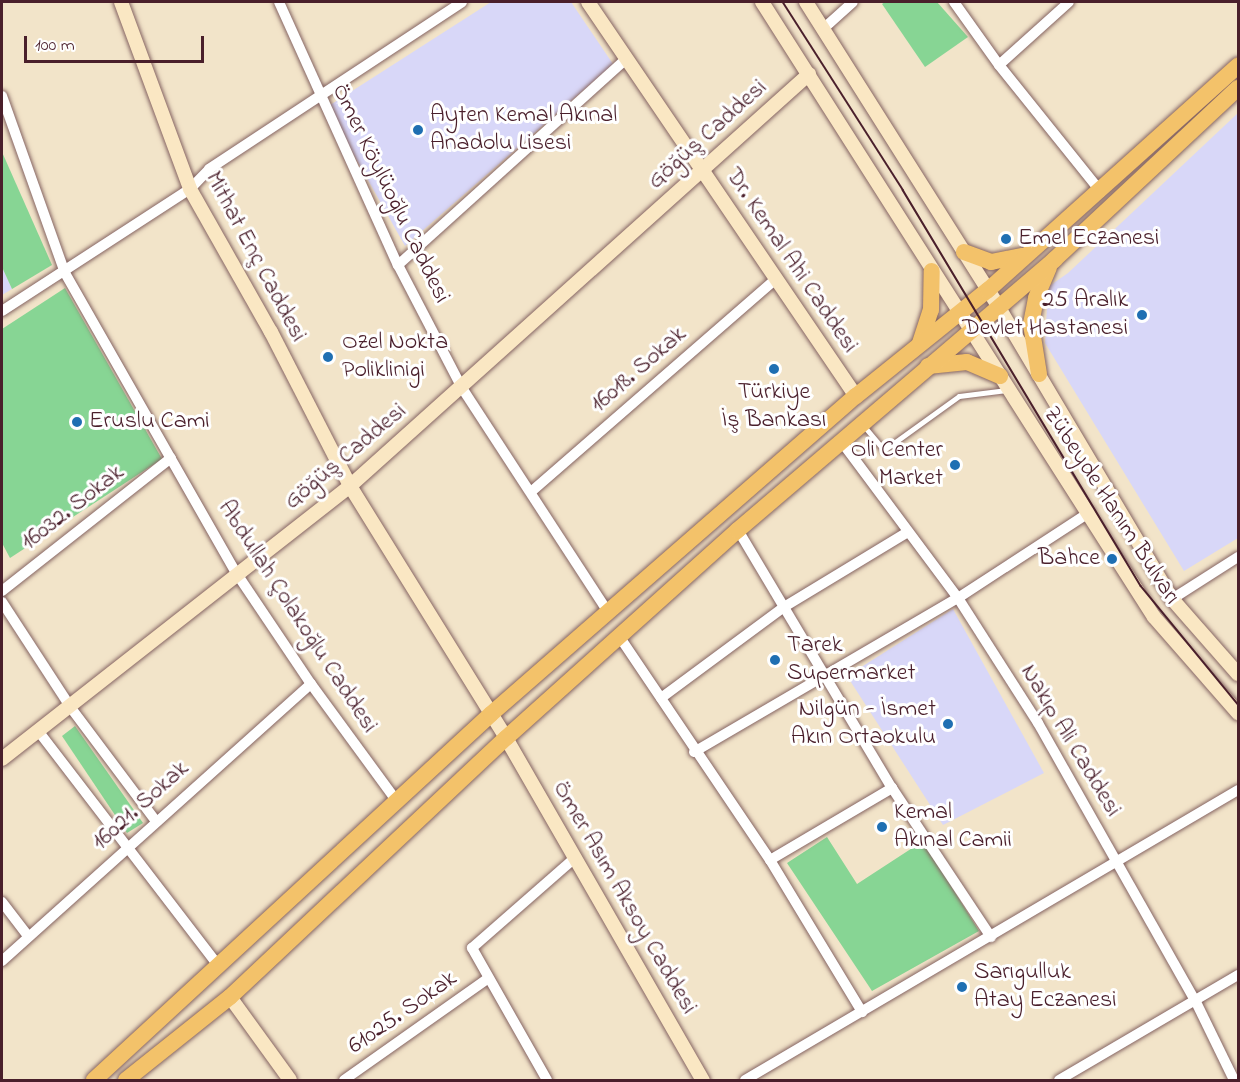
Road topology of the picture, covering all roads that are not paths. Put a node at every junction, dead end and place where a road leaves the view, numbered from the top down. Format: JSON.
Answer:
{"nodes":[{"id":1,"x":121,"y":2,"type":"edge"},
{"id":2,"x":279,"y":2,"type":"edge"},
{"id":3,"x":462,"y":2,"type":"edge"},
{"id":4,"x":588,"y":2,"type":"edge"},
{"id":5,"x":762,"y":2,"type":"edge"},
{"id":6,"x":806,"y":2,"type":"edge"},
{"id":7,"x":853,"y":2,"type":"edge"},
{"id":8,"x":954,"y":2,"type":"edge"},
{"id":9,"x":1069,"y":2,"type":"edge"},
{"id":10,"x":823,"y":28,"type":"junction"},
{"id":11,"x":627,"y":58,"type":"junction"},
{"id":12,"x":999,"y":65,"type":"junction"},
{"id":13,"x":1239,"y":66,"type":"edge"},
{"id":14,"x":809,"y":74,"type":"junction"},
{"id":15,"x":1236,"y":94,"type":"edge"},
{"id":16,"x":2,"y":96,"type":"edge"},
{"id":17,"x":319,"y":96,"type":"junction"},
{"id":18,"x":7,"y":127,"type":"edge"},
{"id":19,"x":702,"y":171,"type":"junction"},
{"id":20,"x":190,"y":189,"type":"junction"},
{"id":21,"x":1101,"y":192,"type":"junction"},
{"id":22,"x":964,"y":252,"type":"junction"},
{"id":23,"x":1029,"y":254,"type":"junction"},
{"id":24,"x":1054,"y":260,"type":"junction"},
{"id":25,"x":398,"y":265,"type":"junction"},
{"id":26,"x":932,"y":272,"type":"junction"},
{"id":27,"x":65,"y":273,"type":"junction"},
{"id":28,"x":774,"y":281,"type":"junction"},
{"id":29,"x":988,"y":290,"type":"junction"},
{"id":30,"x":998,"y":306,"type":"junction"},
{"id":31,"x":2,"y":311,"type":"edge"},
{"id":32,"x":958,"y":313,"type":"junction"},
{"id":33,"x":969,"y":330,"type":"junction"},
{"id":34,"x":919,"y":346,"type":"junction"},
{"id":35,"x":927,"y":366,"type":"junction"},
{"id":36,"x":1039,"y":374,"type":"junction"},
{"id":37,"x":1004,"y":383,"type":"junction"},
{"id":38,"x":462,"y":388,"type":"junction"},
{"id":39,"x":856,"y":396,"type":"junction"},
{"id":40,"x":862,"y":423,"type":"junction"},
{"id":41,"x":841,"y":441,"type":"junction"},
{"id":42,"x":171,"y":458,"type":"junction"},
{"id":43,"x":350,"y":486,"type":"junction"},
{"id":44,"x":532,"y":491,"type":"junction"},
{"id":45,"x":1090,"y":512,"type":"junction"},
{"id":46,"x":738,"y":530,"type":"junction"},
{"id":47,"x":908,"y":532,"type":"junction"},
{"id":48,"x":1239,"y":557,"type":"edge"},
{"id":49,"x":237,"y":573,"type":"junction"},
{"id":50,"x":2,"y":591,"type":"edge"},
{"id":51,"x":958,"y":598,"type":"junction"},
{"id":52,"x":1172,"y":599,"type":"junction"},
{"id":53,"x":2,"y":602,"type":"edge"},
{"id":54,"x":784,"y":607,"type":"junction"},
{"id":55,"x":608,"y":612,"type":"junction"},
{"id":56,"x":621,"y":639,"type":"junction"},
{"id":57,"x":1239,"y":674,"type":"edge"},
{"id":58,"x":824,"y":675,"type":"junction"},
{"id":59,"x":311,"y":684,"type":"junction"},
{"id":60,"x":661,"y":698,"type":"junction"},
{"id":61,"x":70,"y":708,"type":"junction"},
{"id":62,"x":1239,"y":713,"type":"edge"},
{"id":63,"x":490,"y":714,"type":"junction"},
{"id":64,"x":39,"y":732,"type":"junction"},
{"id":65,"x":506,"y":738,"type":"junction"},
{"id":66,"x":694,"y":752,"type":"junction"},
{"id":67,"x":2,"y":759,"type":"edge"},
{"id":68,"x":892,"y":788,"type":"junction"},
{"id":69,"x":1239,"y":790,"type":"edge"},
{"id":70,"x":396,"y":800,"type":"junction"},
{"id":71,"x":155,"y":820,"type":"junction"},
{"id":72,"x":127,"y":847,"type":"junction"},
{"id":73,"x":576,"y":857,"type":"junction"},
{"id":74,"x":770,"y":860,"type":"junction"},
{"id":75,"x":1116,"y":863,"type":"junction"},
{"id":76,"x":2,"y":902,"type":"edge"},
{"id":77,"x":28,"y":936,"type":"junction"},
{"id":78,"x":991,"y":937,"type":"junction"},
{"id":79,"x":2,"y":961,"type":"edge"},
{"id":80,"x":216,"y":964,"type":"junction"},
{"id":81,"x":1239,"y":975,"type":"edge"},
{"id":82,"x":487,"y":980,"type":"junction"},
{"id":83,"x":230,"y":997,"type":"junction"},
{"id":84,"x":1195,"y":1000,"type":"junction"},
{"id":85,"x":862,"y":1012,"type":"junction"},
{"id":86,"x":94,"y":1080,"type":"edge"},
{"id":87,"x":126,"y":1080,"type":"edge"},
{"id":88,"x":290,"y":1080,"type":"edge"},
{"id":89,"x":344,"y":1080,"type":"edge"},
{"id":90,"x":547,"y":1080,"type":"edge"},
{"id":91,"x":703,"y":1080,"type":"edge"},
{"id":92,"x":745,"y":1080,"type":"edge"},
{"id":93,"x":1059,"y":1080,"type":"edge"},
{"id":94,"x":1234,"y":1080,"type":"edge"}],
"edges":[{"from":1,"to":20,"type":"main road","name":"Mithat Enç Caddesi"},
{"from":2,"to":17,"type":"street","name":"Ömer Köylüoğlu Caddesi"},
{"from":3,"to":17,"type":"street"},
{"from":4,"to":11,"type":"main road","name":"Dr. Kemal Ahi Caddesi"},
{"from":5,"to":14,"type":"main road","name":"Zübeyde Hanım Bulvarı"},
{"from":6,"to":10,"type":"main road","name":"Zübeyde Hanım Bulvarı"},
{"from":7,"to":10,"type":"street"},
{"from":8,"to":12,"type":"street"},
{"from":9,"to":12,"type":"street"},
{"from":10,"to":22,"type":"main road","name":"Zübeyde Hanım Bulvarı"},
{"from":11,"to":19,"type":"main road","name":"Dr. Kemal Ahi Caddesi"},
{"from":11,"to":25,"type":"street"},
{"from":12,"to":21,"type":"street"},
{"from":13,"to":21,"type":"main road"},
{"from":14,"to":19,"type":"main road","name":"Göğüş Caddesi"},
{"from":14,"to":26,"type":"main road","name":"Zübeyde Hanım Bulvarı"},
{"from":15,"to":24,"type":"main road"},
{"from":16,"to":18,"type":"street","name":"Abdullah Çolakoğlu Caddesi"},
{"from":17,"to":20,"type":"street"},
{"from":17,"to":25,"type":"street","name":"Ömer Köylüoğlu Caddesi"},
{"from":18,"to":27,"type":"street","name":"Abdullah Çolakoğlu Caddesi"},
{"from":19,"to":28,"type":"main road","name":"Dr. Kemal Ahi Caddesi"},
{"from":19,"to":38,"type":"main road","name":"Göğüş Caddesi"},
{"from":20,"to":27,"type":"street"},
{"from":20,"to":43,"type":"main road","name":"Mithat Enç Caddesi"},
{"from":21,"to":23,"type":"main road"},
{"from":22,"to":23,"type":"main road"},
{"from":22,"to":29,"type":"main road","name":"Zübeyde Hanım Bulvarı"},
{"from":23,"to":29,"type":"main road"},
{"from":24,"to":30,"type":"main road"},
{"from":24,"to":36,"type":"main road"},
{"from":25,"to":38,"type":"street","name":"Ömer Köylüoğlu Caddesi"},
{"from":26,"to":32,"type":"main road","name":"Zübeyde Hanım Bulvarı"},
{"from":26,"to":34,"type":"main road"},
{"from":27,"to":31,"type":"street"},
{"from":27,"to":42,"type":"street","name":"Abdullah Çolakoğlu Caddesi"},
{"from":28,"to":39,"type":"main road","name":"Dr. Kemal Ahi Caddesi"},
{"from":28,"to":44,"type":"street","name":"16018. Sokak"},
{"from":29,"to":30,"type":"main road","name":"Zübeyde Hanım Bulvarı"},
{"from":29,"to":32,"type":"main road"},
{"from":30,"to":33,"type":"main road"},
{"from":30,"to":36,"type":"main road","name":"Zübeyde Hanım Bulvarı"},
{"from":32,"to":33,"type":"main road","name":"Zübeyde Hanım Bulvarı"},
{"from":32,"to":34,"type":"main road"},
{"from":33,"to":35,"type":"main road"},
{"from":33,"to":37,"type":"main road","name":"Zübeyde Hanım Bulvarı"},
{"from":34,"to":39,"type":"main road"},
{"from":35,"to":37,"type":"main road"},
{"from":35,"to":40,"type":"main road"},
{"from":36,"to":52,"type":"main road","name":"Zübeyde Hanım Bulvarı"},
{"from":37,"to":40,"type":"lane"},
{"from":37,"to":45,"type":"main road","name":"Zübeyde Hanım Bulvarı"},
{"from":38,"to":43,"type":"main road","name":"Göğüş Caddesi"},
{"from":38,"to":44,"type":"street","name":"Ömer Köylüoğlu Caddesi"},
{"from":39,"to":55,"type":"main road"},
{"from":40,"to":41,"type":"main road"},
{"from":41,"to":46,"type":"main road"},
{"from":41,"to":47,"type":"street","name":"Nakıp Ali Caddesi"},
{"from":42,"to":49,"type":"street","name":"Abdullah Çolakoğlu Caddesi"},
{"from":42,"to":50,"type":"street","name":"16032. Sokak"},
{"from":43,"to":49,"type":"main road","name":"Göğüş Caddesi"},
{"from":43,"to":63,"type":"main road","name":"Mithat Enç Caddesi"},
{"from":44,"to":55,"type":"street","name":"Ömer Köylüoğlu Caddesi"},
{"from":45,"to":51,"type":"street"},
{"from":45,"to":62,"type":"main road","name":"Zübeyde Hanım Bulvarı"},
{"from":46,"to":54,"type":"street"},
{"from":46,"to":56,"type":"main road"},
{"from":47,"to":51,"type":"street","name":"Nakıp Ali Caddesi"},
{"from":47,"to":54,"type":"street"},
{"from":48,"to":52,"type":"street"},
{"from":49,"to":59,"type":"street","name":"Abdullah Çolakoğlu Caddesi"},
{"from":49,"to":61,"type":"main road","name":"Göğüş Caddesi"},
{"from":51,"to":58,"type":"street"},
{"from":51,"to":75,"type":"street","name":"Nakıp Ali Caddesi"},
{"from":52,"to":57,"type":"main road","name":"Zübeyde Hanım Bulvarı"},
{"from":53,"to":61,"type":"street"},
{"from":54,"to":58,"type":"street"},
{"from":54,"to":60,"type":"street"},
{"from":55,"to":63,"type":"main road"},
{"from":56,"to":60,"type":"street"},
{"from":56,"to":65,"type":"main road"},
{"from":58,"to":66,"type":"street"},
{"from":58,"to":68,"type":"street"},
{"from":59,"to":70,"type":"street","name":"Abdullah Çolakoğlu Caddesi"},
{"from":59,"to":71,"type":"street","name":"16021. Sokak"},
{"from":60,"to":66,"type":"street"},
{"from":61,"to":64,"type":"main road","name":"Göğüş Caddesi"},
{"from":61,"to":71,"type":"street"},
{"from":63,"to":65,"type":"main road","name":"Mithat Enç Caddesi"},
{"from":63,"to":70,"type":"main road"},
{"from":64,"to":67,"type":"main road","name":"Göğüş Caddesi"},
{"from":64,"to":72,"type":"street"},
{"from":65,"to":73,"type":"main road","name":"Ömer Asım Aksoy Caddesi"},
{"from":65,"to":83,"type":"main road"},
{"from":66,"to":74,"type":"street"},
{"from":68,"to":74,"type":"street"},
{"from":68,"to":78,"type":"street"},
{"from":69,"to":75,"type":"street"},
{"from":70,"to":80,"type":"main road"},
{"from":71,"to":72,"type":"street","name":"16021. Sokak"},
{"from":72,"to":77,"type":"street","name":"16021. Sokak"},
{"from":72,"to":80,"type":"street"},
{"from":73,"to":82,"type":"street"},
{"from":73,"to":91,"type":"main road","name":"Ömer Asım Aksoy Caddesi"},
{"from":74,"to":85,"type":"street"},
{"from":75,"to":78,"type":"street"},
{"from":75,"to":84,"type":"street","name":"Nakıp Ali Caddesi"},
{"from":76,"to":77,"type":"street"},
{"from":77,"to":79,"type":"street","name":"16021. Sokak"},
{"from":78,"to":85,"type":"street"},
{"from":80,"to":86,"type":"main road"},
{"from":81,"to":84,"type":"street"},
{"from":82,"to":89,"type":"street","name":"61025. Sokak"},
{"from":82,"to":90,"type":"street"},
{"from":83,"to":87,"type":"main road"},
{"from":83,"to":88,"type":"main road"},
{"from":84,"to":93,"type":"street"},
{"from":84,"to":94,"type":"street","name":"Nakıp Ali Caddesi"},
{"from":85,"to":92,"type":"street"}]}
